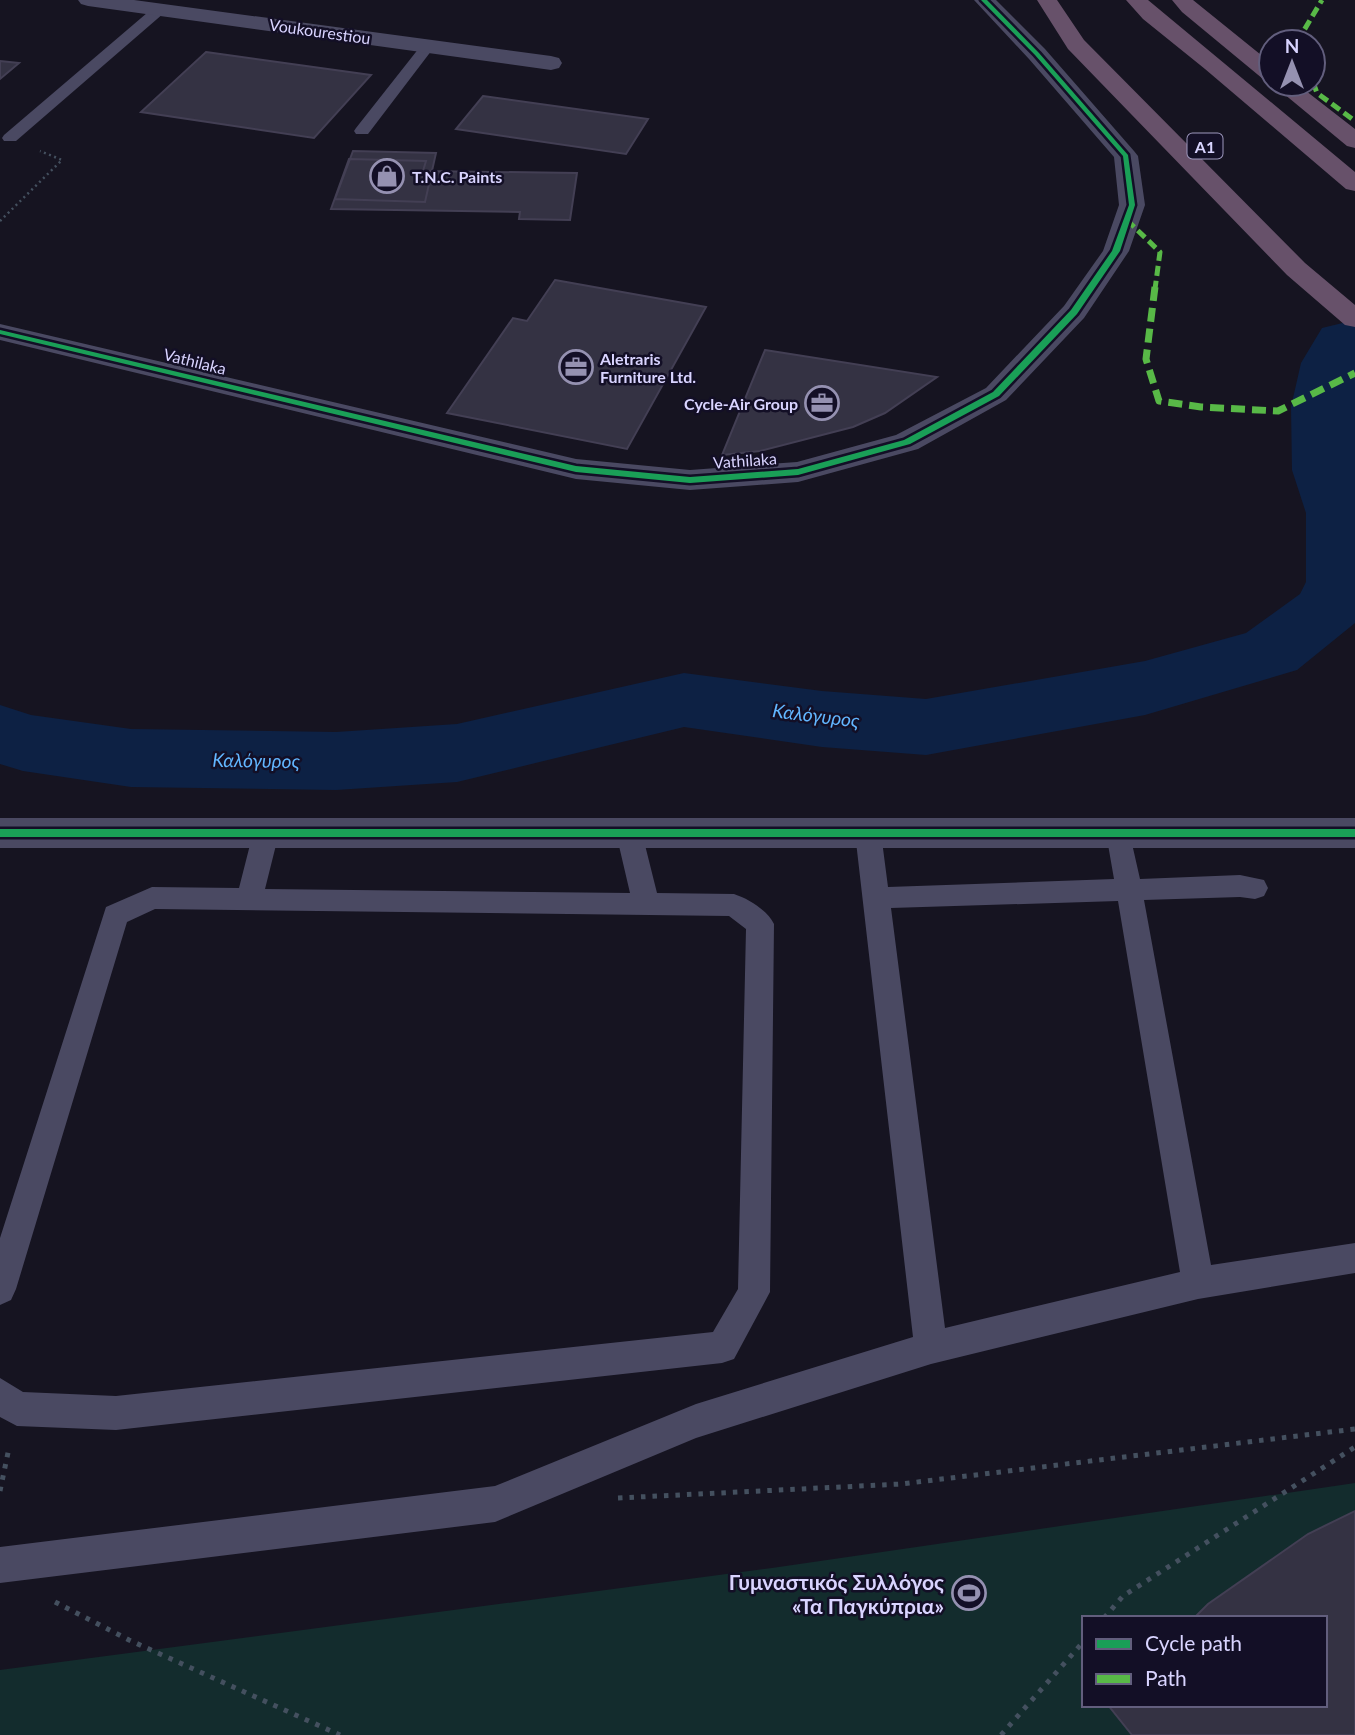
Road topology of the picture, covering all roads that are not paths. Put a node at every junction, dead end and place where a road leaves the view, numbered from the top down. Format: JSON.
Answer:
{"nodes":[{"id":1,"x":88,"y":0,"type":"edge"},
{"id":2,"x":210,"y":0,"type":"edge"},
{"id":3,"x":984,"y":0,"type":"edge"},
{"id":4,"x":1047,"y":0,"type":"edge"},
{"id":5,"x":1060,"y":0,"type":"edge"},
{"id":6,"x":1136,"y":0,"type":"edge"},
{"id":7,"x":1182,"y":0,"type":"edge"},
{"id":8,"x":159,"y":10,"type":"junction"},
{"id":9,"x":192,"y":14,"type":"junction"},
{"id":10,"x":428,"y":46,"type":"junction"},
{"id":11,"x":551,"y":63,"type":"dead end"},
{"id":12,"x":1257,"y":63,"type":"edge"},
{"id":13,"x":1300,"y":98,"type":"edge"},
{"id":14,"x":362,"y":131,"type":"dead end"},
{"id":15,"x":10,"y":138,"type":"road end"},
{"id":16,"x":1355,"y":142,"type":"edge"},
{"id":17,"x":1355,"y":184,"type":"edge"},
{"id":18,"x":1246,"y":185,"type":"dead end"},
{"id":19,"x":1354,"y":319,"type":"edge"},
{"id":20,"x":0,"y":332,"type":"edge"},
{"id":21,"x":0,"y":833,"type":"edge"},
{"id":22,"x":266,"y":833,"type":"junction"},
{"id":23,"x":629,"y":833,"type":"junction"},
{"id":24,"x":868,"y":833,"type":"junction"},
{"id":25,"x":1119,"y":833,"type":"junction"},
{"id":26,"x":1355,"y":833,"type":"edge"},
{"id":27,"x":1255,"y":888,"type":"dead end"},
{"id":28,"x":1128,"y":890,"type":"junction"},
{"id":29,"x":876,"y":898,"type":"junction"},
{"id":30,"x":249,"y":899,"type":"junction"},
{"id":31,"x":646,"y":903,"type":"junction"},
{"id":32,"x":1355,"y":1258,"type":"edge"},
{"id":33,"x":1198,"y":1283,"type":"junction"},
{"id":34,"x":0,"y":1289,"type":"edge"},
{"id":35,"x":931,"y":1348,"type":"junction"},
{"id":36,"x":0,"y":1395,"type":"edge"},
{"id":37,"x":0,"y":1565,"type":"edge"}],
"edges":[{"from":1,"to":8,"type":"street","name":"Voukourestiou"},
{"from":2,"to":9,"type":"street"},
{"from":3,"to":20,"type":"street","name":"Vathilaka"},
{"from":4,"to":19,"type":"highway"},
{"from":5,"to":18,"type":"highway","number":"A1"},
{"from":6,"to":17,"type":"highway"},
{"from":7,"to":12,"type":"highway"},
{"from":8,"to":9,"type":"street","name":"Voukourestiou"},
{"from":8,"to":15,"type":"lane"},
{"from":9,"to":10,"type":"street","name":"Voukourestiou"},
{"from":10,"to":11,"type":"street","name":"Voukourestiou"},
{"from":10,"to":14,"type":"lane"},
{"from":13,"to":16,"type":"highway"},
{"from":21,"to":22,"type":"street"},
{"from":22,"to":23,"type":"street"},
{"from":22,"to":30,"type":"lane"},
{"from":23,"to":24,"type":"street"},
{"from":23,"to":31,"type":"lane"},
{"from":24,"to":25,"type":"street"},
{"from":24,"to":29,"type":"lane"},
{"from":25,"to":26,"type":"street"},
{"from":25,"to":28,"type":"lane"},
{"from":27,"to":28,"type":"lane"},
{"from":28,"to":29,"type":"lane"},
{"from":28,"to":33,"type":"lane"},
{"from":29,"to":35,"type":"lane"},
{"from":30,"to":31,"type":"lane"},
{"from":30,"to":34,"type":"lane"},
{"from":31,"to":36,"type":"lane"},
{"from":32,"to":33,"type":"lane"},
{"from":33,"to":35,"type":"lane"},
{"from":35,"to":37,"type":"lane"}]}
